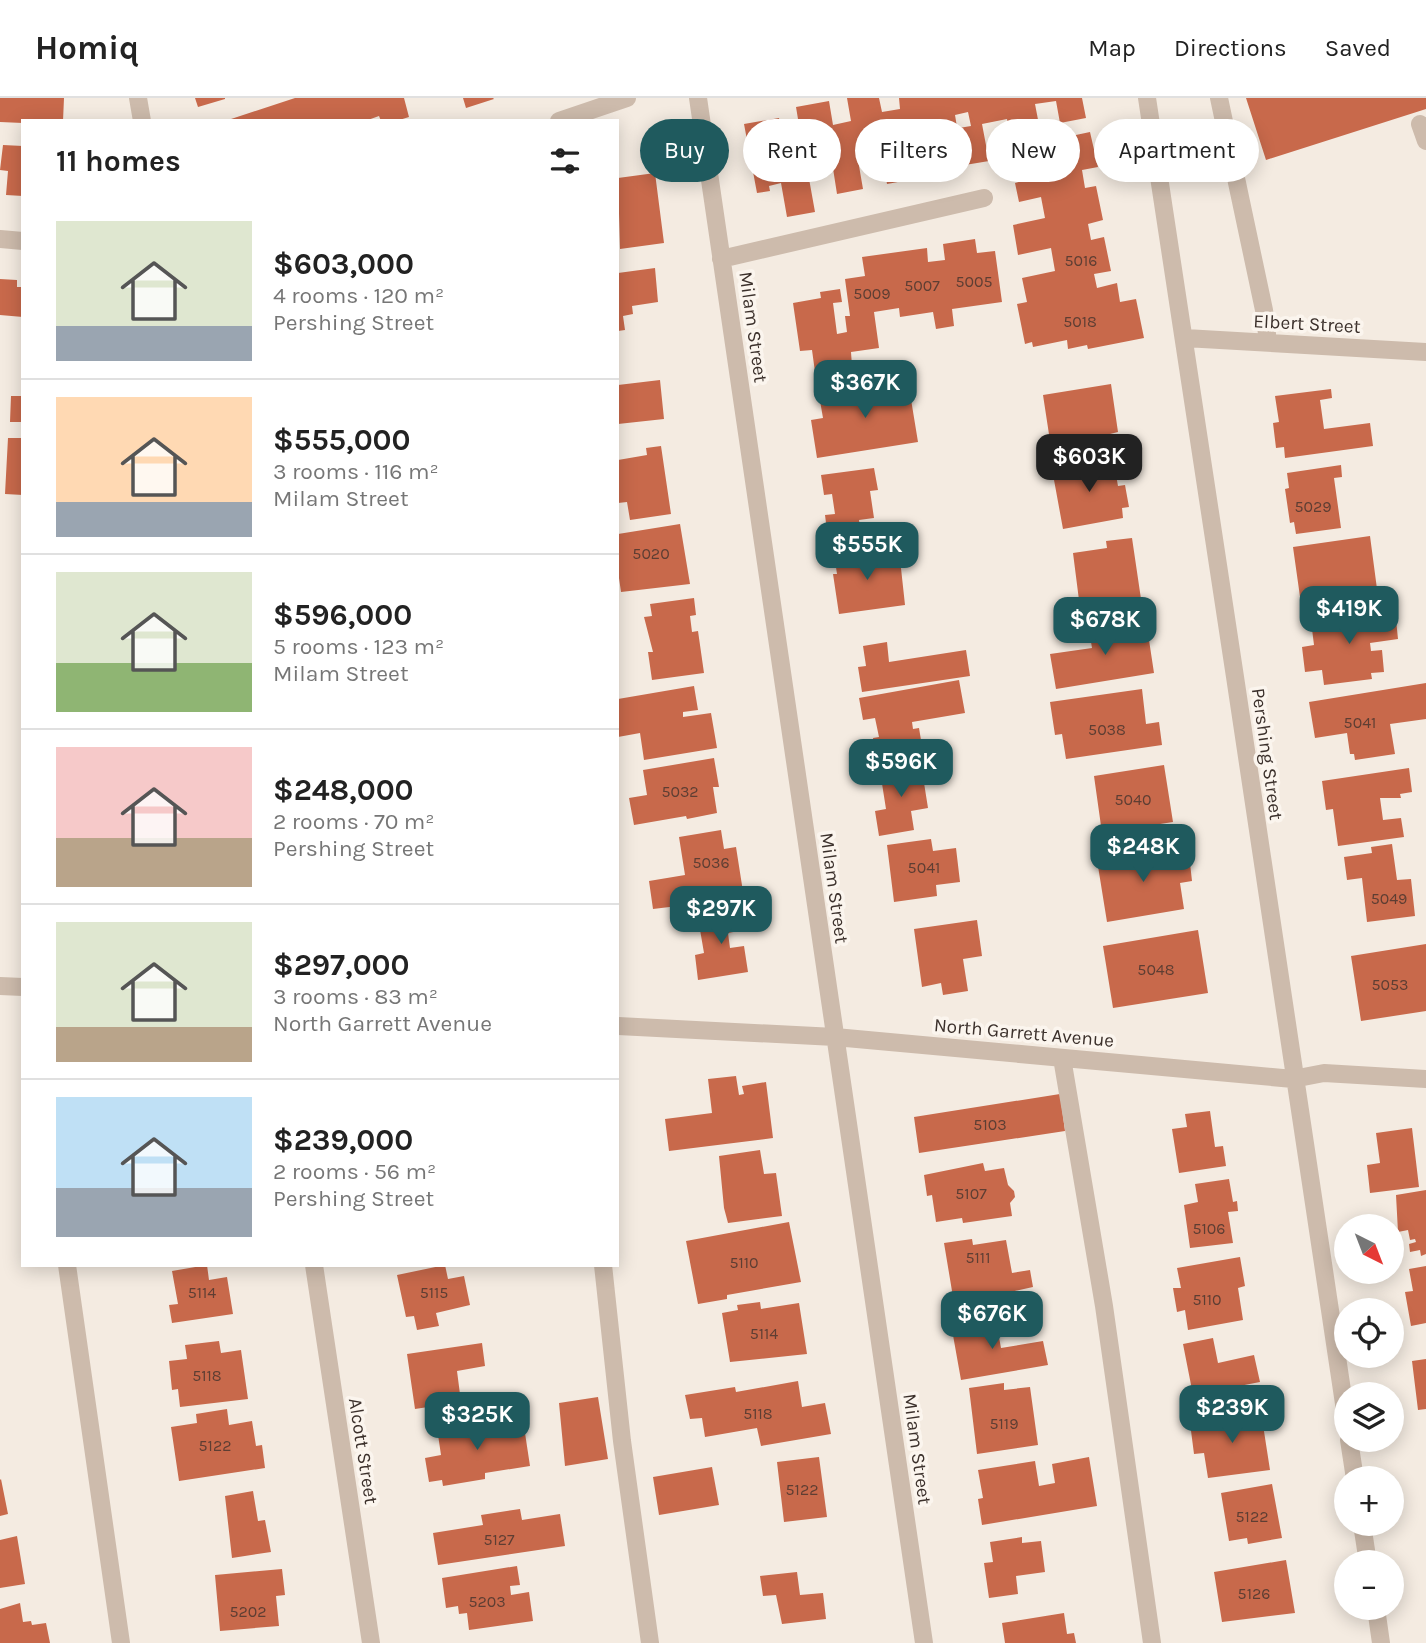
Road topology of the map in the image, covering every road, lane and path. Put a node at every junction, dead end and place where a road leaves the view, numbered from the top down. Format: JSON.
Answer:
{"nodes":[{"id":1,"x":138,"y":98,"type":"edge"},
{"id":2,"x":627,"y":98,"type":"edge"},
{"id":3,"x":698,"y":98,"type":"edge"},
{"id":4,"x":1147,"y":98,"type":"edge"},
{"id":5,"x":1219,"y":98,"type":"edge"},
{"id":6,"x":142,"y":119,"type":"edge"},
{"id":7,"x":565,"y":119,"type":"edge"},
{"id":8,"x":985,"y":198,"type":"dead end"},
{"id":9,"x":0,"y":239,"type":"edge"},
{"id":10,"x":21,"y":241,"type":"edge"},
{"id":11,"x":721,"y":259,"type":"junction"},
{"id":12,"x":1185,"y":338,"type":"junction"},
{"id":13,"x":1268,"y":342,"type":"junction"},
{"id":14,"x":1426,"y":352,"type":"edge"},
{"id":15,"x":0,"y":986,"type":"edge"},
{"id":16,"x":21,"y":988,"type":"edge"},
{"id":17,"x":619,"y":1026,"type":"edge"},
{"id":18,"x":835,"y":1037,"type":"junction"},
{"id":19,"x":1062,"y":1058,"type":"junction"},
{"id":20,"x":1293,"y":1079,"type":"junction"},
{"id":21,"x":1426,"y":1079,"type":"edge"},
{"id":22,"x":67,"y":1267,"type":"edge"},
{"id":23,"x":314,"y":1267,"type":"edge"},
{"id":24,"x":603,"y":1267,"type":"edge"},
{"id":25,"x":1341,"y":1382,"type":"edge"},
{"id":26,"x":1378,"y":1620,"type":"edge"},
{"id":27,"x":121,"y":1643,"type":"edge"},
{"id":28,"x":371,"y":1643,"type":"edge"},
{"id":29,"x":650,"y":1643,"type":"edge"},
{"id":30,"x":924,"y":1643,"type":"edge"},
{"id":31,"x":1152,"y":1643,"type":"edge"},
{"id":32,"x":1381,"y":1643,"type":"edge"}],
"edges":[{"from":1,"to":6,"type":"street"},
{"from":2,"to":7,"type":"street"},
{"from":3,"to":11,"type":"street","name":"Milam Street"},
{"from":4,"to":12,"type":"street","name":"Pershing Street"},
{"from":5,"to":13,"type":"street"},
{"from":8,"to":11,"type":"street"},
{"from":9,"to":10,"type":"street"},
{"from":11,"to":18,"type":"street","name":"Milam Street"},
{"from":12,"to":13,"type":"street","name":"Elbert Street"},
{"from":12,"to":20,"type":"street","name":"Pershing Street"},
{"from":13,"to":14,"type":"street","name":"Elbert Street"},
{"from":15,"to":16,"type":"street"},
{"from":17,"to":18,"type":"street","name":"North Garrett Avenue"},
{"from":18,"to":19,"type":"street","name":"North Garrett Avenue"},
{"from":18,"to":30,"type":"street","name":"Milam Street"},
{"from":19,"to":20,"type":"street","name":"North Garrett Avenue"},
{"from":19,"to":31,"type":"street"},
{"from":20,"to":21,"type":"street","name":"North Garrett Avenue"},
{"from":20,"to":25,"type":"street","name":"Pershing Street"},
{"from":22,"to":27,"type":"street"},
{"from":23,"to":28,"type":"street","name":"Alcott Street"},
{"from":24,"to":29,"type":"street"},
{"from":26,"to":32,"type":"street"}]}
